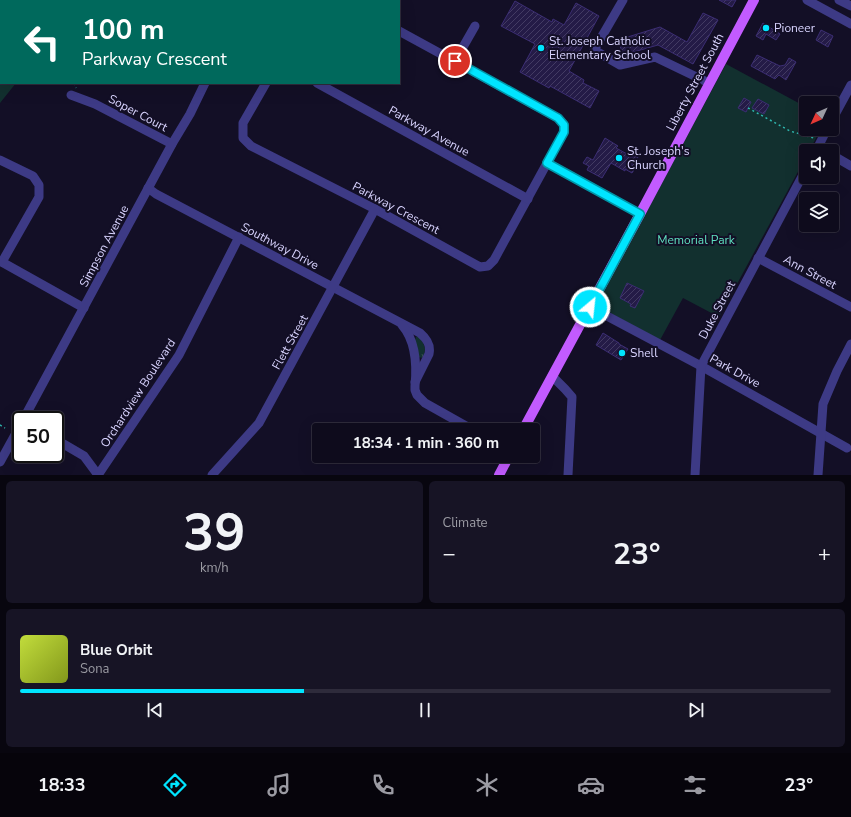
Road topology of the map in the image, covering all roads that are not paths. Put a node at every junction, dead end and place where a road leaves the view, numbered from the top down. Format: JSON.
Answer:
{"nodes":[{"id":1,"x":622,"y":0,"type":"edge"},
{"id":2,"x":754,"y":0,"type":"edge"},
{"id":3,"x":807,"y":0,"type":"edge"},
{"id":4,"x":839,"y":0,"type":"edge"},
{"id":5,"x":851,"y":6,"type":"edge"},
{"id":6,"x":851,"y":24,"type":"edge"},
{"id":7,"x":475,"y":26,"type":"dead end"},
{"id":8,"x":400,"y":32,"type":"edge"},
{"id":9,"x":455,"y":61,"type":"junction"},
{"id":10,"x":709,"y":83,"type":"junction"},
{"id":11,"x":205,"y":84,"type":"edge"},
{"id":12,"x":265,"y":84,"type":"edge"},
{"id":13,"x":319,"y":84,"type":"edge"},
{"id":14,"x":851,"y":85,"type":"edge"},
{"id":15,"x":72,"y":95,"type":"dead end"},
{"id":16,"x":839,"y":107,"type":"edge"},
{"id":17,"x":172,"y":144,"type":"junction"},
{"id":18,"x":839,"y":159,"type":"edge"},
{"id":19,"x":0,"y":160,"type":"edge"},
{"id":20,"x":547,"y":163,"type":"junction"},
{"id":21,"x":851,"y":166,"type":"edge"},
{"id":22,"x":799,"y":182,"type":"edge"},
{"id":23,"x":148,"y":188,"type":"junction"},
{"id":24,"x":528,"y":199,"type":"junction"},
{"id":25,"x":375,"y":210,"type":"junction"},
{"id":26,"x":640,"y":214,"type":"junction"},
{"id":27,"x":239,"y":237,"type":"junction"},
{"id":28,"x":758,"y":258,"type":"junction"},
{"id":29,"x":1,"y":262,"type":"edge"},
{"id":30,"x":332,"y":287,"type":"junction"},
{"id":31,"x":590,"y":307,"type":"junction"},
{"id":32,"x":851,"y":307,"type":"edge"},
{"id":33,"x":84,"y":308,"type":"junction"},
{"id":34,"x":401,"y":324,"type":"junction"},
{"id":35,"x":851,"y":344,"type":"edge"},
{"id":36,"x":701,"y":366,"type":"junction"},
{"id":37,"x":552,"y":376,"type":"junction"},
{"id":38,"x":415,"y":382,"type":"junction"},
{"id":39,"x":28,"y":411,"type":"edge"},
{"id":40,"x":461,"y":423,"type":"edge"},
{"id":41,"x":527,"y":423,"type":"edge"},
{"id":42,"x":821,"y":433,"type":"junction"},
{"id":43,"x":12,"y":440,"type":"edge"},
{"id":44,"x":64,"y":444,"type":"edge"},
{"id":45,"x":847,"y":448,"type":"dead end"},
{"id":46,"x":0,"y":462,"type":"edge"},
{"id":47,"x":505,"y":463,"type":"edge"},
{"id":48,"x":98,"y":475,"type":"edge"},
{"id":49,"x":212,"y":475,"type":"edge"},
{"id":50,"x":499,"y":475,"type":"edge"},
{"id":51,"x":568,"y":475,"type":"edge"},
{"id":52,"x":695,"y":475,"type":"edge"},
{"id":53,"x":818,"y":475,"type":"edge"}],
"edges":[{"from":1,"to":10,"type":"street"},
{"from":2,"to":10,"type":"main road","name":"Liberty Street South"},
{"from":3,"to":6,"type":"street"},
{"from":4,"to":5,"type":"street"},
{"from":7,"to":9,"type":"street"},
{"from":8,"to":9,"type":"street","name":"Parkway Crescent"},
{"from":9,"to":20,"type":"street","name":"Parkway Crescent"},
{"from":10,"to":26,"type":"main road","name":"Liberty Street South"},
{"from":11,"to":17,"type":"street","name":"Simpson Avenue"},
{"from":12,"to":25,"type":"street","name":"Parkway Crescent"},
{"from":13,"to":24,"type":"street","name":"Parkway Avenue"},
{"from":14,"to":16,"type":"street"},
{"from":15,"to":17,"type":"street","name":"Soper Court"},
{"from":17,"to":23,"type":"street","name":"Simpson Avenue"},
{"from":18,"to":21,"type":"street"},
{"from":19,"to":29,"type":"street"},
{"from":20,"to":24,"type":"street","name":"Parkway Crescent"},
{"from":20,"to":26,"type":"street"},
{"from":22,"to":28,"type":"street","name":"Duke Street"},
{"from":23,"to":27,"type":"street","name":"Southway Drive"},
{"from":23,"to":33,"type":"street","name":"Simpson Avenue"},
{"from":24,"to":25,"type":"street","name":"Parkway Crescent"},
{"from":25,"to":30,"type":"street","name":"Flett Street"},
{"from":26,"to":31,"type":"main road","name":"Liberty Street South"},
{"from":27,"to":30,"type":"street","name":"Southway Drive"},
{"from":27,"to":48,"type":"street","name":"Orchardview Boulevard"},
{"from":28,"to":32,"type":"street","name":"Ann Street"},
{"from":28,"to":36,"type":"street","name":"Duke Street"},
{"from":29,"to":33,"type":"street"},
{"from":30,"to":34,"type":"street","name":"Southway Drive"},
{"from":30,"to":49,"type":"street","name":"Flett Street"},
{"from":31,"to":36,"type":"street","name":"Park Drive"},
{"from":31,"to":37,"type":"main road","name":"Liberty Street South"},
{"from":33,"to":39,"type":"street","name":"Simpson Avenue"},
{"from":34,"to":38,"type":"street"},
{"from":34,"to":38,"type":"street","name":"Southway Drive"},
{"from":35,"to":42,"type":"street"},
{"from":36,"to":42,"type":"street","name":"Park Drive"},
{"from":36,"to":52,"type":"street","name":"Duke Street"},
{"from":37,"to":41,"type":"main road","name":"Liberty Street South"},
{"from":37,"to":51,"type":"street"},
{"from":38,"to":40,"type":"street"},
{"from":42,"to":45,"type":"street","name":"Park Drive"},
{"from":42,"to":53,"type":"street"},
{"from":43,"to":46,"type":"street"},
{"from":44,"to":48,"type":"street"},
{"from":47,"to":50,"type":"main road"}]}
